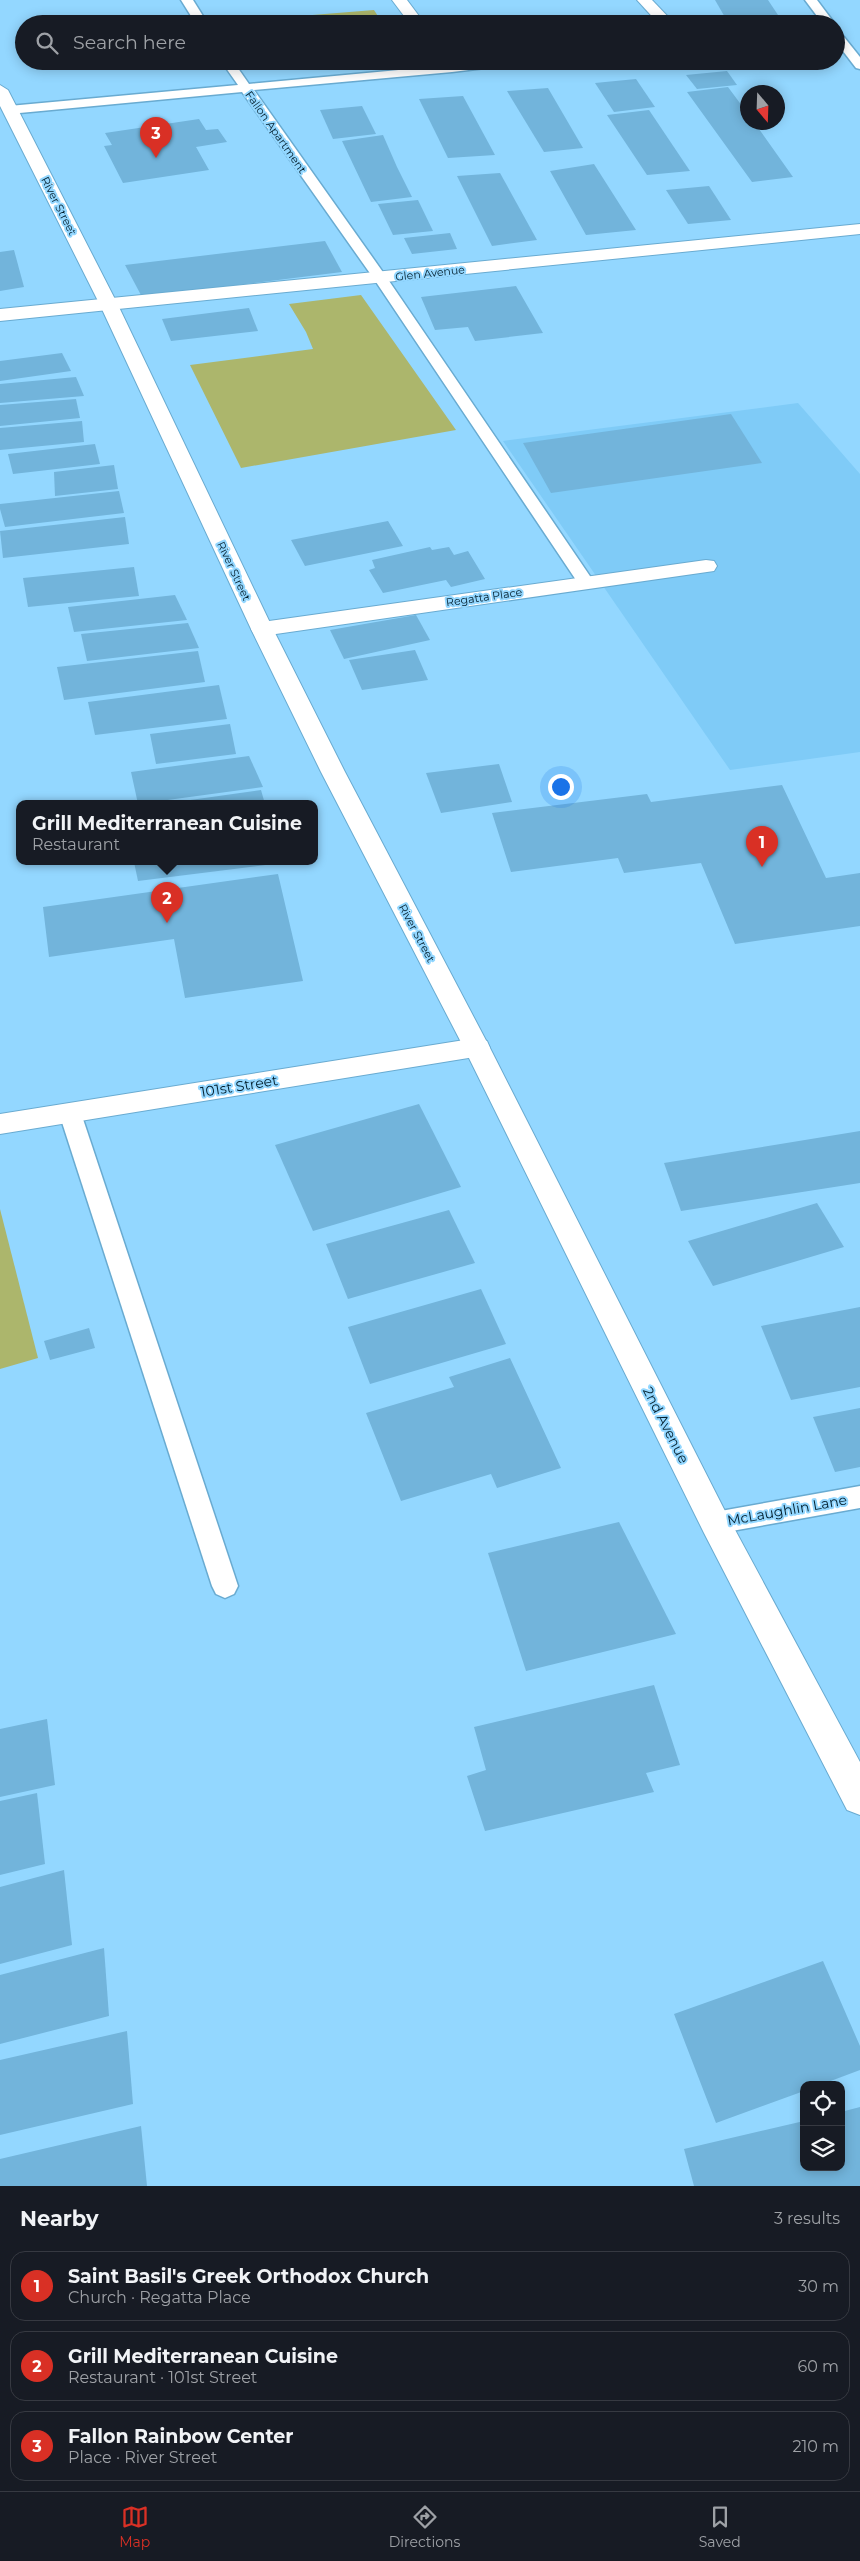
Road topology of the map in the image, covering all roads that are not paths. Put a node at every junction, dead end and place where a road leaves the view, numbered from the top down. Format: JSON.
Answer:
{"nodes":[{"id":1,"x":187,"y":0,"type":"edge"},
{"id":2,"x":400,"y":0,"type":"edge"},
{"id":3,"x":644,"y":0,"type":"edge"},
{"id":4,"x":811,"y":0,"type":"edge"},
{"id":5,"x":196,"y":15,"type":"edge"},
{"id":6,"x":411,"y":15,"type":"edge"},
{"id":7,"x":659,"y":15,"type":"edge"},
{"id":8,"x":822,"y":15,"type":"edge"},
{"id":9,"x":845,"y":46,"type":"edge"},
{"id":10,"x":860,"y":65,"type":"edge"},
{"id":11,"x":233,"y":70,"type":"edge"},
{"id":12,"x":399,"y":70,"type":"edge"},
{"id":13,"x":245,"y":88,"type":"junction"},
{"id":14,"x":0,"y":90,"type":"edge"},
{"id":15,"x":10,"y":110,"type":"junction"},
{"id":16,"x":860,"y":229,"type":"edge"},
{"id":17,"x":380,"y":278,"type":"junction"},
{"id":18,"x":109,"y":305,"type":"junction"},
{"id":19,"x":0,"y":316,"type":"edge"},
{"id":20,"x":706,"y":566,"type":"dead end"},
{"id":21,"x":586,"y":582,"type":"junction"},
{"id":22,"x":262,"y":629,"type":"junction"},
{"id":23,"x":478,"y":1048,"type":"junction"},
{"id":24,"x":70,"y":1113,"type":"junction"},
{"id":25,"x":0,"y":1124,"type":"edge"},
{"id":26,"x":860,"y":1497,"type":"edge"},
{"id":27,"x":715,"y":1523,"type":"junction"},
{"id":28,"x":225,"y":1586,"type":"dead end"},
{"id":29,"x":860,"y":1798,"type":"edge"}],
"edges":[{"from":1,"to":5,"type":"lane"},
{"from":2,"to":6,"type":"main road"},
{"from":3,"to":7,"type":"main road"},
{"from":4,"to":8,"type":"lane"},
{"from":9,"to":10,"type":"lane"},
{"from":11,"to":13,"type":"lane"},
{"from":12,"to":13,"type":"lane","name":"Fallon Apartment"},
{"from":13,"to":15,"type":"lane"},
{"from":13,"to":17,"type":"lane","name":"Fallon Apartment"},
{"from":14,"to":15,"type":"main road","name":"River Street"},
{"from":15,"to":18,"type":"main road","name":"River Street"},
{"from":16,"to":17,"type":"main road","name":"Glen Avenue"},
{"from":17,"to":18,"type":"main road","name":"Glen Avenue"},
{"from":17,"to":21,"type":"lane","name":"Fallon Apartment"},
{"from":18,"to":19,"type":"main road","name":"Glen Avenue"},
{"from":18,"to":22,"type":"main road","name":"River Street"},
{"from":20,"to":21,"type":"main road","name":"Regatta Place"},
{"from":21,"to":22,"type":"main road","name":"Regatta Place"},
{"from":22,"to":23,"type":"main road","name":"River Street"},
{"from":23,"to":24,"type":"main road","name":"101st Street"},
{"from":23,"to":27,"type":"main road","name":"2nd Avenue"},
{"from":24,"to":25,"type":"main road","name":"101st Street"},
{"from":24,"to":28,"type":"lane"},
{"from":26,"to":27,"type":"lane","name":"McLaughlin Lane"},
{"from":27,"to":29,"type":"main road","name":"2nd Avenue"}]}
